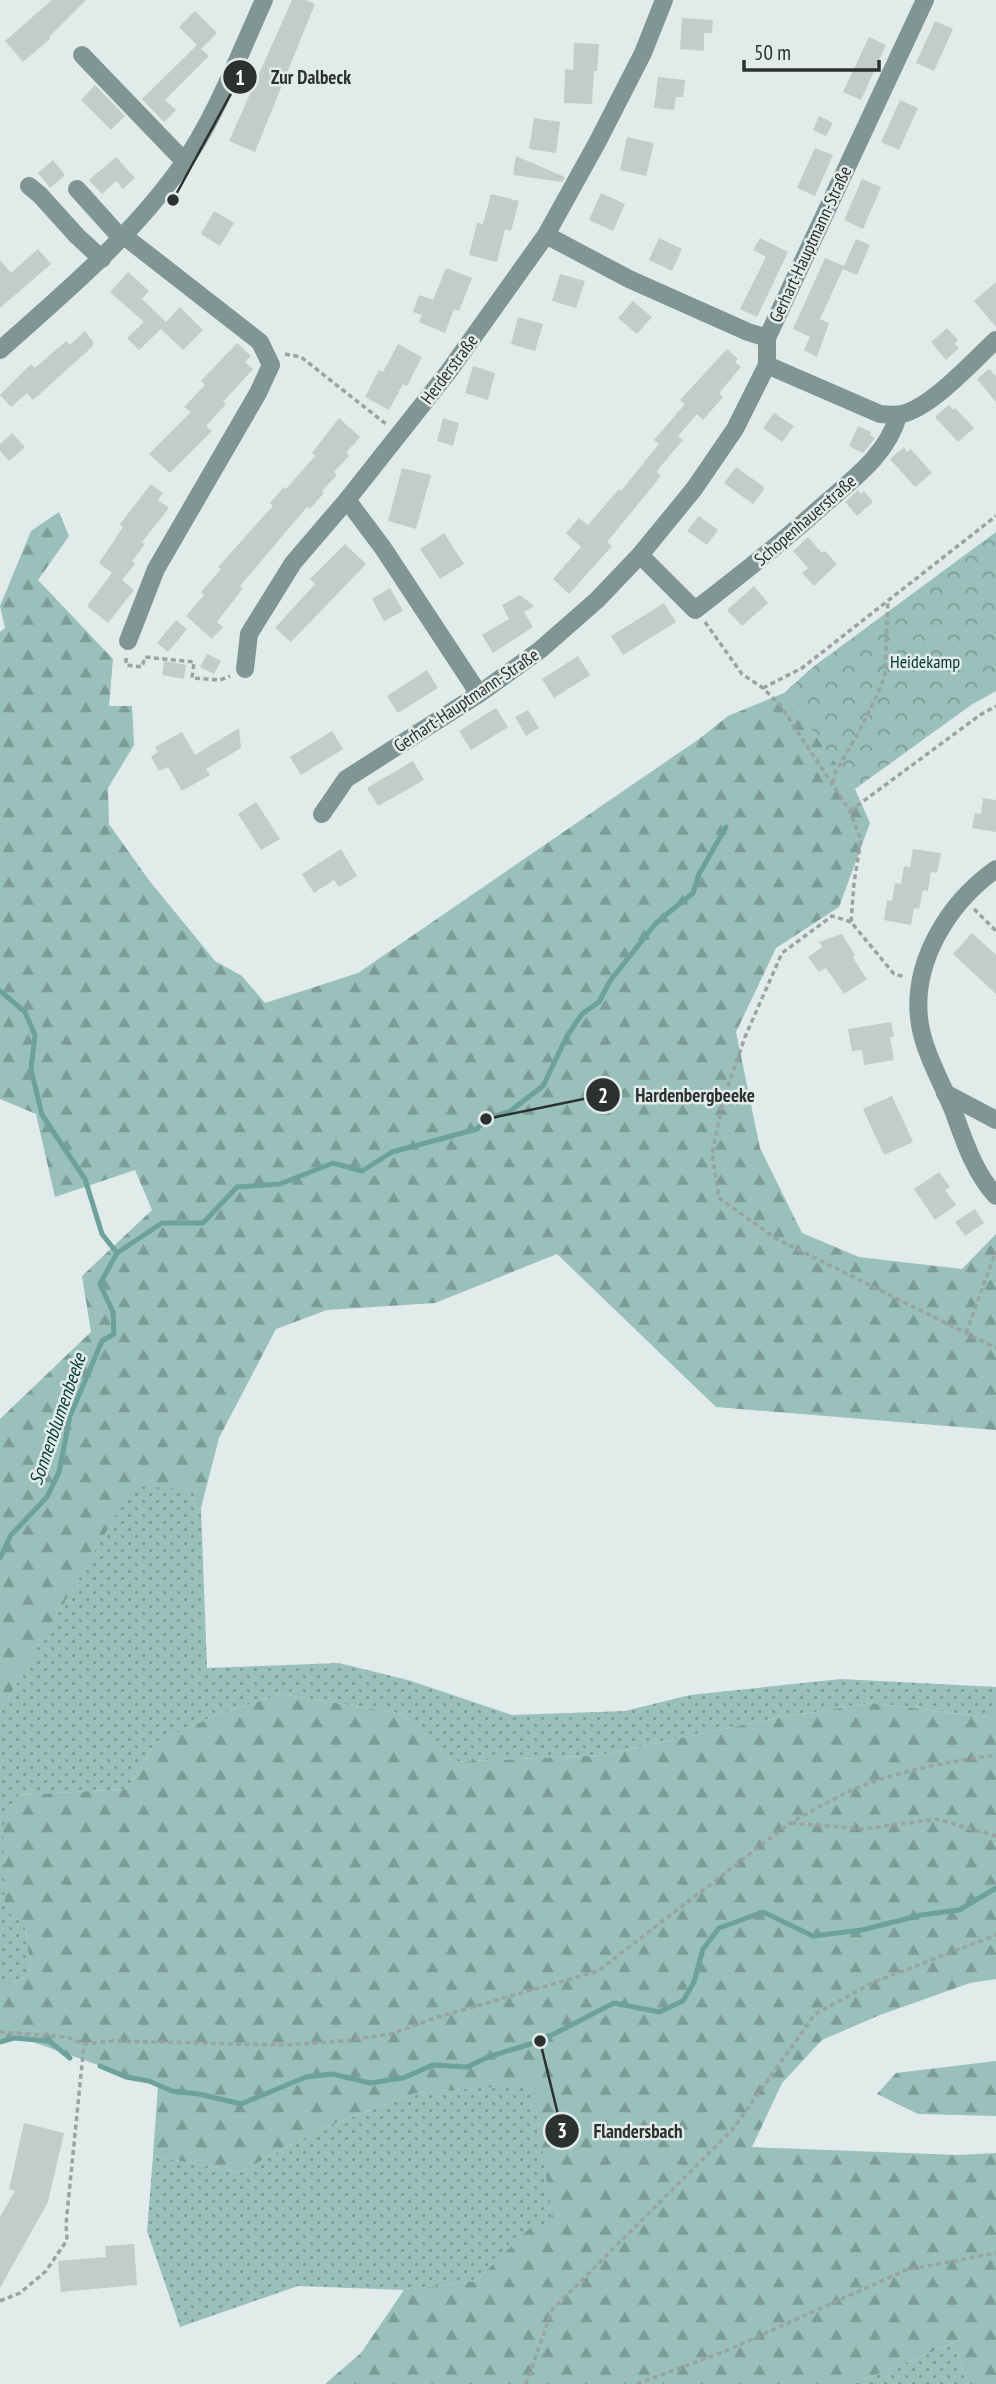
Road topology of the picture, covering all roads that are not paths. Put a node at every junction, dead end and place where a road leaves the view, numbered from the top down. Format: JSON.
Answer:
{"nodes":[{"id":1,"x":264,"y":0,"type":"edge"},
{"id":2,"x":664,"y":0,"type":"edge"},
{"id":3,"x":925,"y":0,"type":"edge"},
{"id":4,"x":82,"y":55,"type":"dead end"},
{"id":5,"x":184,"y":161,"type":"junction"},
{"id":6,"x":29,"y":186,"type":"dead end"},
{"id":7,"x":76,"y":190,"type":"dead end"},
{"id":8,"x":546,"y":235,"type":"junction"},
{"id":9,"x":123,"y":237,"type":"junction"},
{"id":10,"x":102,"y":259,"type":"junction"},
{"id":11,"x":766,"y":338,"type":"junction"},
{"id":12,"x":996,"y":340,"type":"edge"},
{"id":13,"x":0,"y":351,"type":"edge"},
{"id":14,"x":767,"y":365,"type":"junction"},
{"id":15,"x":898,"y":416,"type":"junction"},
{"id":16,"x":347,"y":500,"type":"junction"},
{"id":17,"x":640,"y":555,"type":"junction"},
{"id":18,"x":128,"y":641,"type":"road end"},
{"id":19,"x":245,"y":669,"type":"road end"},
{"id":20,"x":479,"y":694,"type":"junction"},
{"id":21,"x":322,"y":814,"type":"dead end"},
{"id":22,"x":996,"y":869,"type":"edge"},
{"id":23,"x":946,"y":1093,"type":"junction"},
{"id":24,"x":996,"y":1120,"type":"edge"},
{"id":25,"x":996,"y":1196,"type":"edge"}],
"edges":[{"from":1,"to":5,"type":"street"},
{"from":2,"to":8,"type":"street","name":"Herderstraße"},
{"from":3,"to":11,"type":"street","name":"Gerhart-Hauptmann-Straße"},
{"from":4,"to":5,"type":"street"},
{"from":5,"to":9,"type":"street"},
{"from":6,"to":10,"type":"street"},
{"from":7,"to":9,"type":"street"},
{"from":8,"to":11,"type":"street"},
{"from":8,"to":16,"type":"street","name":"Herderstraße"},
{"from":9,"to":10,"type":"street"},
{"from":9,"to":18,"type":"street"},
{"from":10,"to":13,"type":"street"},
{"from":11,"to":14,"type":"street","name":"Gerhart-Hauptmann-Straße"},
{"from":12,"to":15,"type":"street"},
{"from":14,"to":15,"type":"street"},
{"from":14,"to":17,"type":"street","name":"Gerhart-Hauptmann-Straße"},
{"from":15,"to":17,"type":"street","name":"Schopenhauerstraße"},
{"from":16,"to":19,"type":"street","name":"Herderstraße"},
{"from":16,"to":20,"type":"street"},
{"from":17,"to":20,"type":"street","name":"Gerhart-Hauptmann-Straße"},
{"from":20,"to":21,"type":"street","name":"Gerhart-Hauptmann-Straße"},
{"from":22,"to":23,"type":"street"},
{"from":23,"to":24,"type":"street"},
{"from":23,"to":25,"type":"street"}]}
